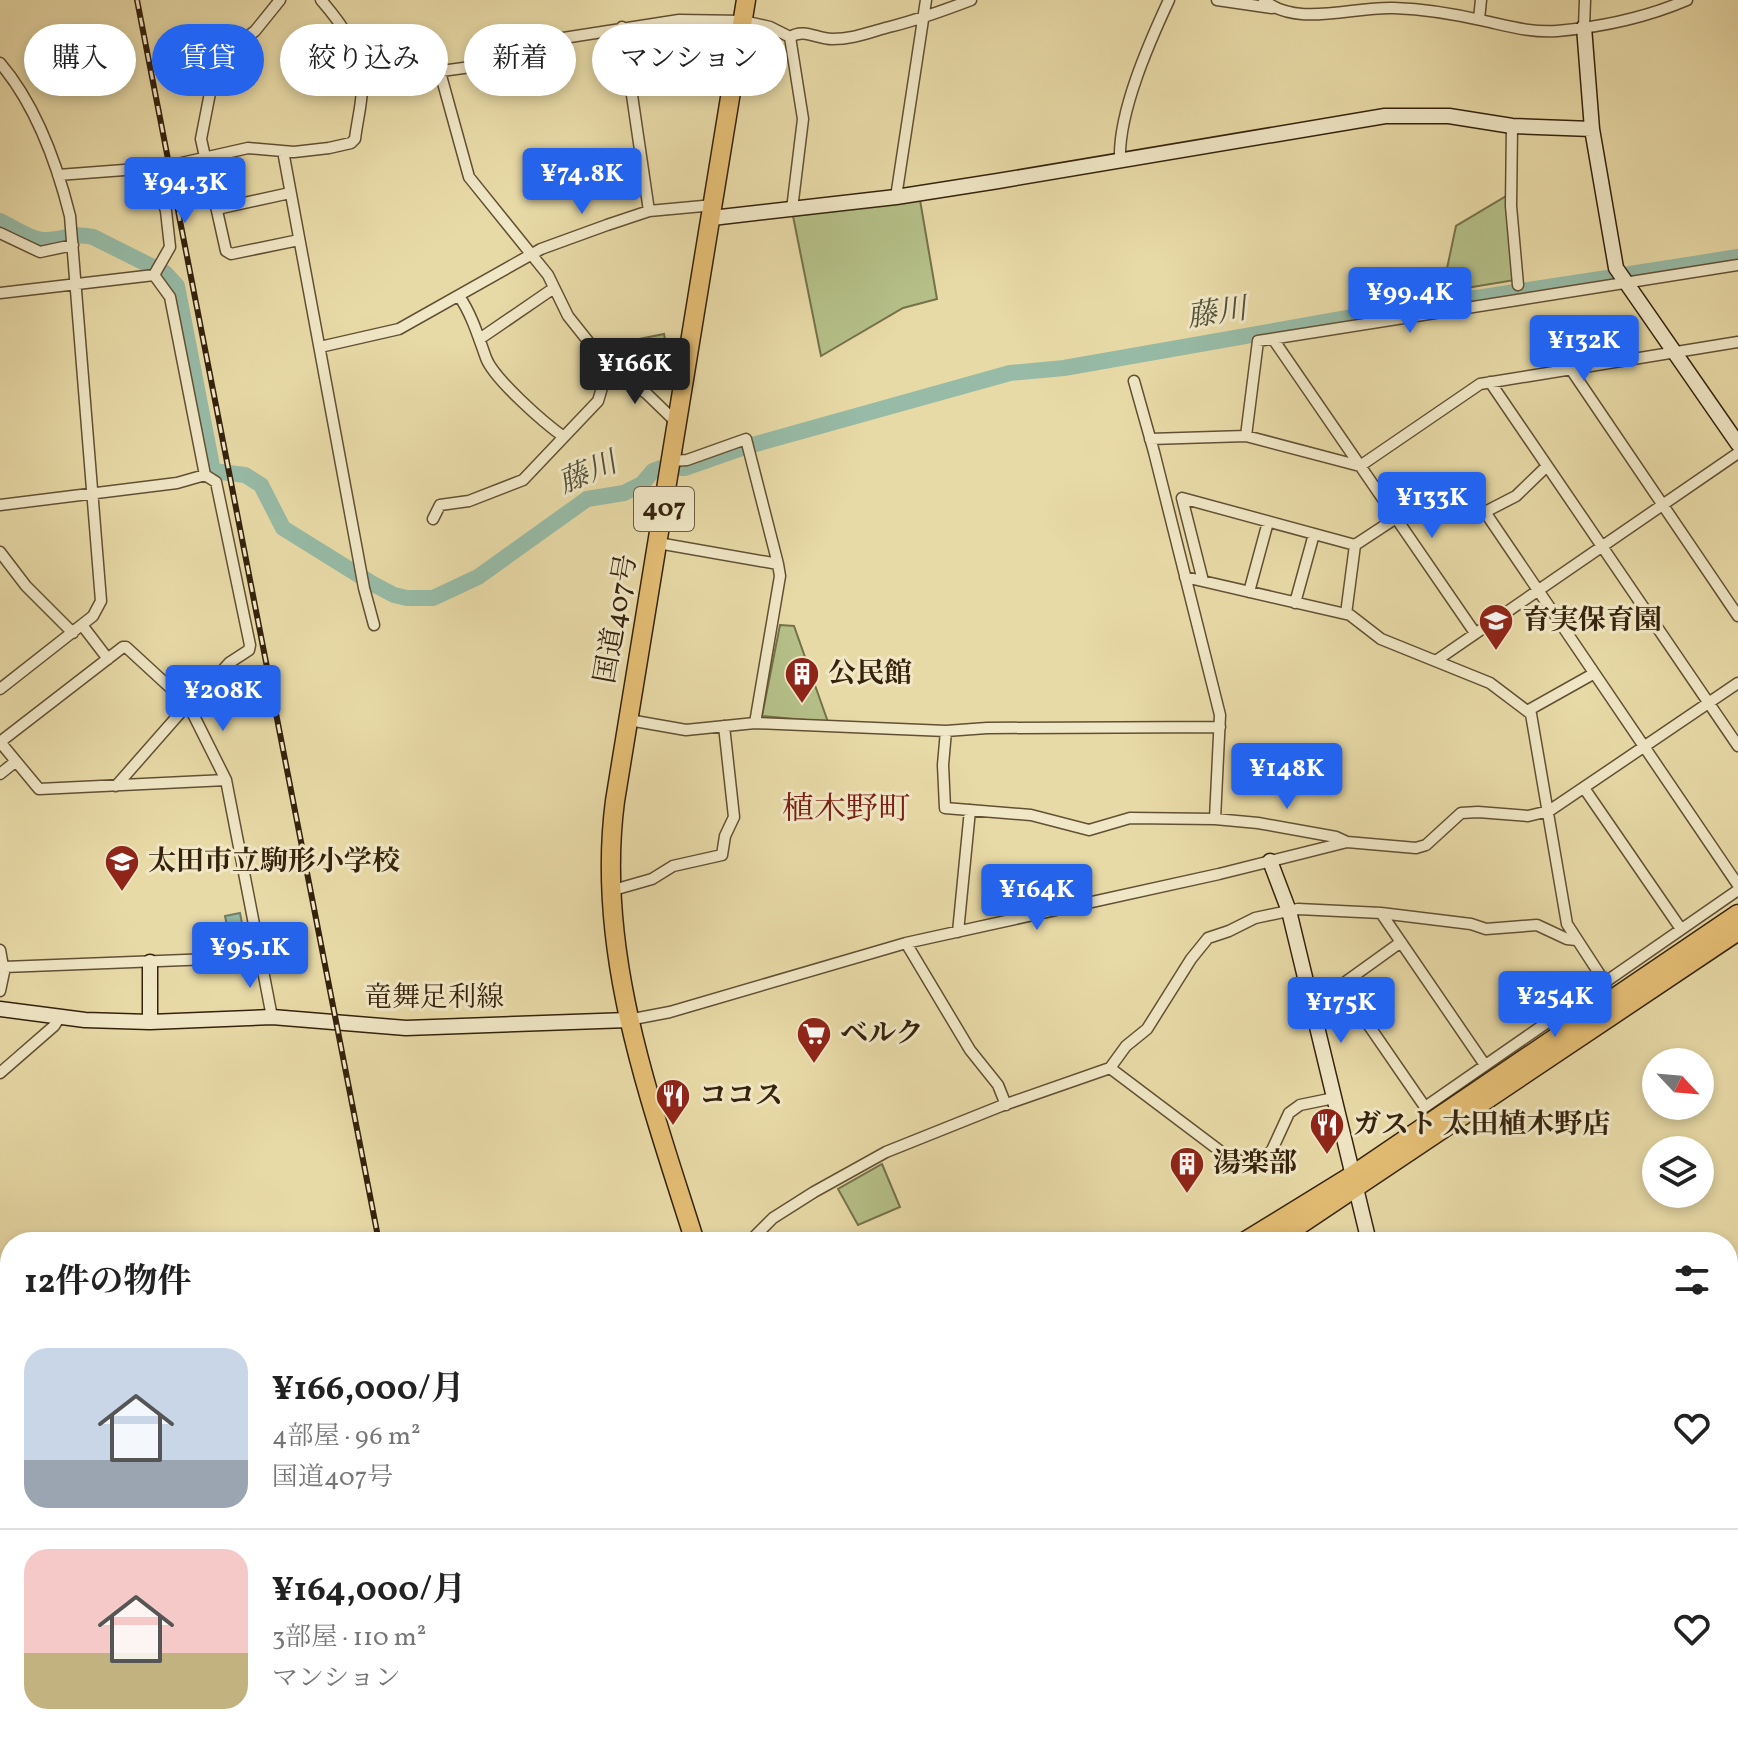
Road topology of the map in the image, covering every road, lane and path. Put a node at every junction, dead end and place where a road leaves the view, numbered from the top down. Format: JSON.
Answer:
{"nodes":[{"id":1,"x":280,"y":0,"type":"edge"},
{"id":2,"x":321,"y":0,"type":"edge"},
{"id":3,"x":746,"y":0,"type":"edge"},
{"id":4,"x":926,"y":0,"type":"edge"},
{"id":5,"x":971,"y":0,"type":"edge"},
{"id":6,"x":1169,"y":0,"type":"edge"},
{"id":7,"x":1217,"y":0,"type":"edge"},
{"id":8,"x":1264,"y":0,"type":"edge"},
{"id":9,"x":1481,"y":0,"type":"edge"},
{"id":10,"x":1585,"y":0,"type":"edge"},
{"id":11,"x":1687,"y":0,"type":"edge"},
{"id":12,"x":1339,"y":5,"type":"edge"},
{"id":13,"x":1274,"y":8,"type":"junction"},
{"id":14,"x":923,"y":19,"type":"junction"},
{"id":15,"x":1479,"y":19,"type":"junction"},
{"id":16,"x":743,"y":21,"type":"junction"},
{"id":17,"x":342,"y":24,"type":"edge"},
{"id":18,"x":646,"y":24,"type":"edge"},
{"id":19,"x":1584,"y":27,"type":"junction"},
{"id":20,"x":592,"y":33,"type":"edge"},
{"id":21,"x":790,"y":37,"type":"junction"},
{"id":22,"x":0,"y":63,"type":"edge"},
{"id":23,"x":448,"y":71,"type":"edge"},
{"id":24,"x":360,"y":96,"type":"edge"},
{"id":25,"x":447,"y":96,"type":"edge"},
{"id":26,"x":632,"y":96,"type":"edge"},
{"id":27,"x":1512,"y":126,"type":"junction"},
{"id":28,"x":1592,"y":129,"type":"junction"},
{"id":29,"x":283,"y":151,"type":"junction"},
{"id":30,"x":205,"y":157,"type":"junction"},
{"id":31,"x":1120,"y":160,"type":"junction"},
{"id":32,"x":177,"y":164,"type":"dead end"},
{"id":33,"x":58,"y":175,"type":"junction"},
{"id":34,"x":290,"y":193,"type":"junction"},
{"id":35,"x":896,"y":197,"type":"junction"},
{"id":36,"x":217,"y":209,"type":"junction"},
{"id":37,"x":792,"y":209,"type":"junction"},
{"id":38,"x":649,"y":211,"type":"junction"},
{"id":39,"x":713,"y":211,"type":"junction"},
{"id":40,"x":0,"y":233,"type":"edge"},
{"id":41,"x":299,"y":240,"type":"junction"},
{"id":42,"x":73,"y":245,"type":"junction"},
{"id":43,"x":531,"y":255,"type":"junction"},
{"id":44,"x":1738,"y":265,"type":"edge"},
{"id":45,"x":154,"y":275,"type":"junction"},
{"id":46,"x":77,"y":284,"type":"junction"},
{"id":47,"x":1625,"y":284,"type":"junction"},
{"id":48,"x":1518,"y":285,"type":"dead end"},
{"id":49,"x":554,"y":288,"type":"junction"},
{"id":50,"x":0,"y":293,"type":"edge"},
{"id":51,"x":459,"y":296,"type":"junction"},
{"id":52,"x":481,"y":338,"type":"junction"},
{"id":53,"x":1273,"y":339,"type":"junction"},
{"id":54,"x":1738,"y":342,"type":"edge"},
{"id":55,"x":320,"y":347,"type":"junction"},
{"id":56,"x":1673,"y":352,"type":"junction"},
{"id":57,"x":1570,"y":368,"type":"junction"},
{"id":58,"x":611,"y":370,"type":"junction"},
{"id":59,"x":1134,"y":381,"type":"dead end"},
{"id":60,"x":1490,"y":382,"type":"junction"},
{"id":61,"x":678,"y":424,"type":"junction"},
{"id":62,"x":1246,"y":436,"type":"junction"},
{"id":63,"x":564,"y":437,"type":"junction"},
{"id":64,"x":1150,"y":439,"type":"junction"},
{"id":65,"x":1738,"y":444,"type":"edge"},
{"id":66,"x":1738,"y":453,"type":"edge"},
{"id":67,"x":672,"y":461,"type":"junction"},
{"id":68,"x":1360,"y":466,"type":"junction"},
{"id":69,"x":1547,"y":466,"type":"junction"},
{"id":70,"x":205,"y":475,"type":"junction"},
{"id":71,"x":93,"y":493,"type":"junction"},
{"id":72,"x":0,"y":505,"type":"edge"},
{"id":73,"x":1662,"y":506,"type":"junction"},
{"id":74,"x":1396,"y":518,"type":"junction"},
{"id":75,"x":433,"y":519,"type":"dead end"},
{"id":76,"x":1268,"y":522,"type":"junction"},
{"id":77,"x":1314,"y":534,"type":"junction"},
{"id":78,"x":658,"y":543,"type":"junction"},
{"id":79,"x":1355,"y":545,"type":"junction"},
{"id":80,"x":1602,"y":547,"type":"junction"},
{"id":81,"x":0,"y":552,"type":"edge"},
{"id":82,"x":778,"y":564,"type":"junction"},
{"id":83,"x":1185,"y":577,"type":"junction"},
{"id":84,"x":1203,"y":581,"type":"junction"},
{"id":85,"x":1537,"y":591,"type":"junction"},
{"id":86,"x":1249,"y":592,"type":"junction"},
{"id":87,"x":1295,"y":603,"type":"junction"},
{"id":88,"x":1346,"y":614,"type":"junction"},
{"id":89,"x":1738,"y":616,"type":"edge"},
{"id":90,"x":82,"y":625,"type":"junction"},
{"id":91,"x":374,"y":625,"type":"dead end"},
{"id":92,"x":73,"y":633,"type":"junction"},
{"id":93,"x":1475,"y":633,"type":"junction"},
{"id":94,"x":108,"y":659,"type":"junction"},
{"id":95,"x":1437,"y":660,"type":"junction"},
{"id":96,"x":1593,"y":674,"type":"junction"},
{"id":97,"x":1738,"y":683,"type":"edge"},
{"id":98,"x":0,"y":689,"type":"edge"},
{"id":99,"x":1709,"y":703,"type":"junction"},
{"id":100,"x":189,"y":705,"type":"junction"},
{"id":101,"x":1527,"y":711,"type":"junction"},
{"id":102,"x":629,"y":720,"type":"junction"},
{"id":103,"x":755,"y":723,"type":"junction"},
{"id":104,"x":724,"y":726,"type":"junction"},
{"id":105,"x":1220,"y":727,"type":"junction"},
{"id":106,"x":946,"y":731,"type":"junction"},
{"id":107,"x":0,"y":742,"type":"edge"},
{"id":108,"x":1738,"y":746,"type":"edge"},
{"id":109,"x":1643,"y":748,"type":"junction"},
{"id":110,"x":15,"y":762,"type":"junction"},
{"id":111,"x":0,"y":774,"type":"edge"},
{"id":112,"x":226,"y":780,"type":"junction"},
{"id":113,"x":116,"y":786,"type":"junction"},
{"id":114,"x":1584,"y":788,"type":"junction"},
{"id":115,"x":970,"y":810,"type":"junction"},
{"id":116,"x":1549,"y":811,"type":"junction"},
{"id":117,"x":1215,"y":819,"type":"junction"},
{"id":118,"x":1347,"y":842,"type":"junction"},
{"id":119,"x":1270,"y":861,"type":"junction"},
{"id":120,"x":1738,"y":887,"type":"edge"},
{"id":121,"x":610,"y":891,"type":"junction"},
{"id":122,"x":1289,"y":911,"type":"junction"},
{"id":123,"x":1381,"y":913,"type":"junction"},
{"id":124,"x":1738,"y":914,"type":"edge"},
{"id":125,"x":1681,"y":929,"type":"junction"},
{"id":126,"x":1738,"y":931,"type":"edge"},
{"id":127,"x":958,"y":932,"type":"junction"},
{"id":128,"x":1576,"y":940,"type":"junction"},
{"id":129,"x":1401,"y":942,"type":"junction"},
{"id":130,"x":906,"y":943,"type":"junction"},
{"id":131,"x":0,"y":950,"type":"edge"},
{"id":132,"x":261,"y":957,"type":"junction"},
{"id":133,"x":150,"y":962,"type":"junction"},
{"id":134,"x":4,"y":967,"type":"junction"},
{"id":135,"x":1606,"y":984,"type":"junction"},
{"id":136,"x":1341,"y":985,"type":"junction"},
{"id":137,"x":0,"y":991,"type":"edge"},
{"id":138,"x":1312,"y":1006,"type":"junction"},
{"id":139,"x":0,"y":1009,"type":"edge"},
{"id":140,"x":272,"y":1017,"type":"junction"},
{"id":141,"x":59,"y":1018,"type":"junction"},
{"id":142,"x":628,"y":1020,"type":"junction"},
{"id":143,"x":150,"y":1022,"type":"junction"},
{"id":144,"x":1485,"y":1065,"type":"junction"},
{"id":145,"x":1110,"y":1068,"type":"junction"},
{"id":146,"x":0,"y":1073,"type":"edge"},
{"id":147,"x":1334,"y":1098,"type":"junction"},
{"id":148,"x":1006,"y":1105,"type":"junction"},
{"id":149,"x":1354,"y":1182,"type":"junction"},
{"id":150,"x":692,"y":1232,"type":"edge"},
{"id":151,"x":759,"y":1232,"type":"edge"},
{"id":152,"x":1262,"y":1232,"type":"edge"},
{"id":153,"x":1287,"y":1232,"type":"edge"},
{"id":154,"x":1366,"y":1232,"type":"edge"}],
"edges":[{"from":1,"to":30,"type":"street"},
{"from":2,"to":17,"type":"street"},
{"from":3,"to":16,"type":"highway","name":"国道407号","number":"407"},
{"from":4,"to":14,"type":"street"},
{"from":5,"to":14,"type":"street"},
{"from":6,"to":31,"type":"street"},
{"from":7,"to":13,"type":"street"},
{"from":8,"to":13,"type":"street"},
{"from":9,"to":15,"type":"street"},
{"from":10,"to":19,"type":"street"},
{"from":11,"to":19,"type":"street"},
{"from":12,"to":13,"type":"street"},
{"from":12,"to":15,"type":"street"},
{"from":14,"to":21,"type":"street"},
{"from":14,"to":35,"type":"street"},
{"from":15,"to":19,"type":"street"},
{"from":16,"to":18,"type":"street"},
{"from":16,"to":21,"type":"street"},
{"from":16,"to":39,"type":"highway","name":"国道407号","number":"407"},
{"from":19,"to":28,"type":"street"},
{"from":20,"to":23,"type":"street"},
{"from":21,"to":37,"type":"street"},
{"from":22,"to":33,"type":"street"},
{"from":24,"to":29,"type":"street"},
{"from":25,"to":43,"type":"street"},
{"from":26,"to":38,"type":"street"},
{"from":27,"to":28,"type":"street"},
{"from":27,"to":31,"type":"street"},
{"from":27,"to":48,"type":"street"},
{"from":28,"to":47,"type":"street"},
{"from":29,"to":30,"type":"street"},
{"from":29,"to":34,"type":"street"},
{"from":30,"to":32,"type":"street"},
{"from":30,"to":36,"type":"street"},
{"from":31,"to":35,"type":"street"},
{"from":33,"to":42,"type":"street"},
{"from":33,"to":45,"type":"street"},
{"from":34,"to":36,"type":"street"},
{"from":34,"to":41,"type":"street"},
{"from":35,"to":37,"type":"street"},
{"from":36,"to":41,"type":"street"},
{"from":37,"to":39,"type":"street"},
{"from":38,"to":39,"type":"street"},
{"from":38,"to":43,"type":"street"},
{"from":39,"to":61,"type":"highway","name":"国道407号","number":"407"},
{"from":40,"to":42,"type":"street"},
{"from":41,"to":55,"type":"street"},
{"from":42,"to":46,"type":"street"},
{"from":43,"to":49,"type":"street"},
{"from":43,"to":51,"type":"street"},
{"from":44,"to":47,"type":"street"},
{"from":45,"to":46,"type":"street"},
{"from":45,"to":70,"type":"street"},
{"from":46,"to":50,"type":"street"},
{"from":46,"to":71,"type":"street"},
{"from":47,"to":53,"type":"street"},
{"from":47,"to":56,"type":"street"},
{"from":49,"to":52,"type":"street"},
{"from":49,"to":58,"type":"street"},
{"from":51,"to":52,"type":"street"},
{"from":51,"to":55,"type":"street"},
{"from":52,"to":63,"type":"street"},
{"from":53,"to":62,"type":"street"},
{"from":53,"to":68,"type":"street"},
{"from":54,"to":56,"type":"street"},
{"from":55,"to":91,"type":"street"},
{"from":56,"to":57,"type":"street"},
{"from":56,"to":65,"type":"street"},
{"from":57,"to":60,"type":"street"},
{"from":57,"to":73,"type":"street"},
{"from":58,"to":61,"type":"street"},
{"from":58,"to":63,"type":"street"},
{"from":59,"to":64,"type":"street"},
{"from":60,"to":68,"type":"street"},
{"from":60,"to":69,"type":"street"},
{"from":61,"to":67,"type":"highway","name":"国道407号","number":"407"},
{"from":62,"to":64,"type":"street"},
{"from":62,"to":68,"type":"street"},
{"from":63,"to":75,"type":"street"},
{"from":64,"to":83,"type":"street"},
{"from":66,"to":73,"type":"street"},
{"from":67,"to":78,"type":"highway","name":"国道407号","number":"407"},
{"from":67,"to":82,"type":"street"},
{"from":68,"to":74,"type":"street"},
{"from":69,"to":80,"type":"street"},
{"from":69,"to":85,"type":"street"},
{"from":70,"to":71,"type":"street"},
{"from":70,"to":100,"type":"street"},
{"from":71,"to":72,"type":"street"},
{"from":71,"to":90,"type":"street"},
{"from":73,"to":80,"type":"street"},
{"from":73,"to":89,"type":"street"},
{"from":74,"to":79,"type":"street"},
{"from":74,"to":93,"type":"street"},
{"from":76,"to":77,"type":"street"},
{"from":76,"to":84,"type":"street"},
{"from":76,"to":86,"type":"street"},
{"from":77,"to":79,"type":"street"},
{"from":77,"to":87,"type":"street"},
{"from":78,"to":82,"type":"street"},
{"from":78,"to":102,"type":"highway","name":"国道407号","number":"407"},
{"from":79,"to":88,"type":"street"},
{"from":80,"to":85,"type":"street"},
{"from":80,"to":99,"type":"street"},
{"from":81,"to":92,"type":"street"},
{"from":82,"to":103,"type":"street"},
{"from":83,"to":84,"type":"street"},
{"from":83,"to":105,"type":"street"},
{"from":84,"to":86,"type":"street"},
{"from":85,"to":93,"type":"street"},
{"from":85,"to":96,"type":"street"},
{"from":86,"to":87,"type":"street"},
{"from":87,"to":88,"type":"street"},
{"from":88,"to":95,"type":"street"},
{"from":90,"to":92,"type":"street"},
{"from":90,"to":94,"type":"street"},
{"from":92,"to":98,"type":"street"},
{"from":93,"to":95,"type":"street"},
{"from":94,"to":100,"type":"street"},
{"from":94,"to":107,"type":"street"},
{"from":95,"to":101,"type":"street"},
{"from":96,"to":101,"type":"street"},
{"from":96,"to":109,"type":"street"},
{"from":97,"to":99,"type":"street"},
{"from":99,"to":108,"type":"street"},
{"from":99,"to":109,"type":"street"},
{"from":100,"to":112,"type":"street"},
{"from":100,"to":113,"type":"street"},
{"from":101,"to":116,"type":"street"},
{"from":102,"to":104,"type":"street"},
{"from":102,"to":121,"type":"highway","name":"国道407号","number":"407"},
{"from":103,"to":104,"type":"street"},
{"from":103,"to":106,"type":"street"},
{"from":104,"to":121,"type":"street"},
{"from":105,"to":106,"type":"street"},
{"from":105,"to":117,"type":"street"},
{"from":106,"to":115,"type":"street"},
{"from":107,"to":110,"type":"street"},
{"from":109,"to":114,"type":"street"},
{"from":109,"to":120,"type":"street"},
{"from":110,"to":111,"type":"street"},
{"from":110,"to":113,"type":"street"},
{"from":112,"to":113,"type":"street"},
{"from":112,"to":132,"type":"street"},
{"from":114,"to":116,"type":"street"},
{"from":114,"to":125,"type":"street"},
{"from":115,"to":117,"type":"street"},
{"from":115,"to":127,"type":"street"},
{"from":116,"to":118,"type":"street"},
{"from":116,"to":128,"type":"street"},
{"from":117,"to":118,"type":"street"},
{"from":118,"to":119,"type":"street"},
{"from":119,"to":122,"type":"street"},
{"from":119,"to":127,"type":"street"},
{"from":120,"to":125,"type":"street"},
{"from":121,"to":142,"type":"highway","name":"国道407号","number":"407"},
{"from":122,"to":123,"type":"street"},
{"from":122,"to":138,"type":"street"},
{"from":122,"to":145,"type":"street"},
{"from":123,"to":128,"type":"street"},
{"from":123,"to":129,"type":"street"},
{"from":124,"to":149,"type":"highway"},
{"from":125,"to":135,"type":"street"},
{"from":126,"to":149,"type":"highway"},
{"from":127,"to":130,"type":"street"},
{"from":128,"to":135,"type":"street"},
{"from":129,"to":136,"type":"street"},
{"from":129,"to":144,"type":"street"},
{"from":130,"to":142,"type":"street"},
{"from":130,"to":148,"type":"street"},
{"from":131,"to":134,"type":"street"},
{"from":132,"to":133,"type":"street"},
{"from":132,"to":140,"type":"street"},
{"from":133,"to":134,"type":"street"},
{"from":133,"to":143,"type":"street"},
{"from":134,"to":137,"type":"street"},
{"from":135,"to":144,"type":"street"},
{"from":136,"to":138,"type":"street"},
{"from":136,"to":144,"type":"street"},
{"from":138,"to":147,"type":"street"},
{"from":139,"to":141,"type":"street","name":"竜舞足利線"},
{"from":140,"to":142,"type":"street","name":"竜舞足利線"},
{"from":140,"to":143,"type":"street","name":"竜舞足利線"},
{"from":141,"to":143,"type":"street","name":"竜舞足利線"},
{"from":141,"to":146,"type":"street"},
{"from":142,"to":150,"type":"highway","name":"国道407号","number":"407"},
{"from":145,"to":147,"type":"street"},
{"from":145,"to":148,"type":"street"},
{"from":147,"to":149,"type":"street"},
{"from":148,"to":151,"type":"street"},
{"from":149,"to":152,"type":"highway"},
{"from":149,"to":153,"type":"highway"},
{"from":149,"to":154,"type":"street"}]}
